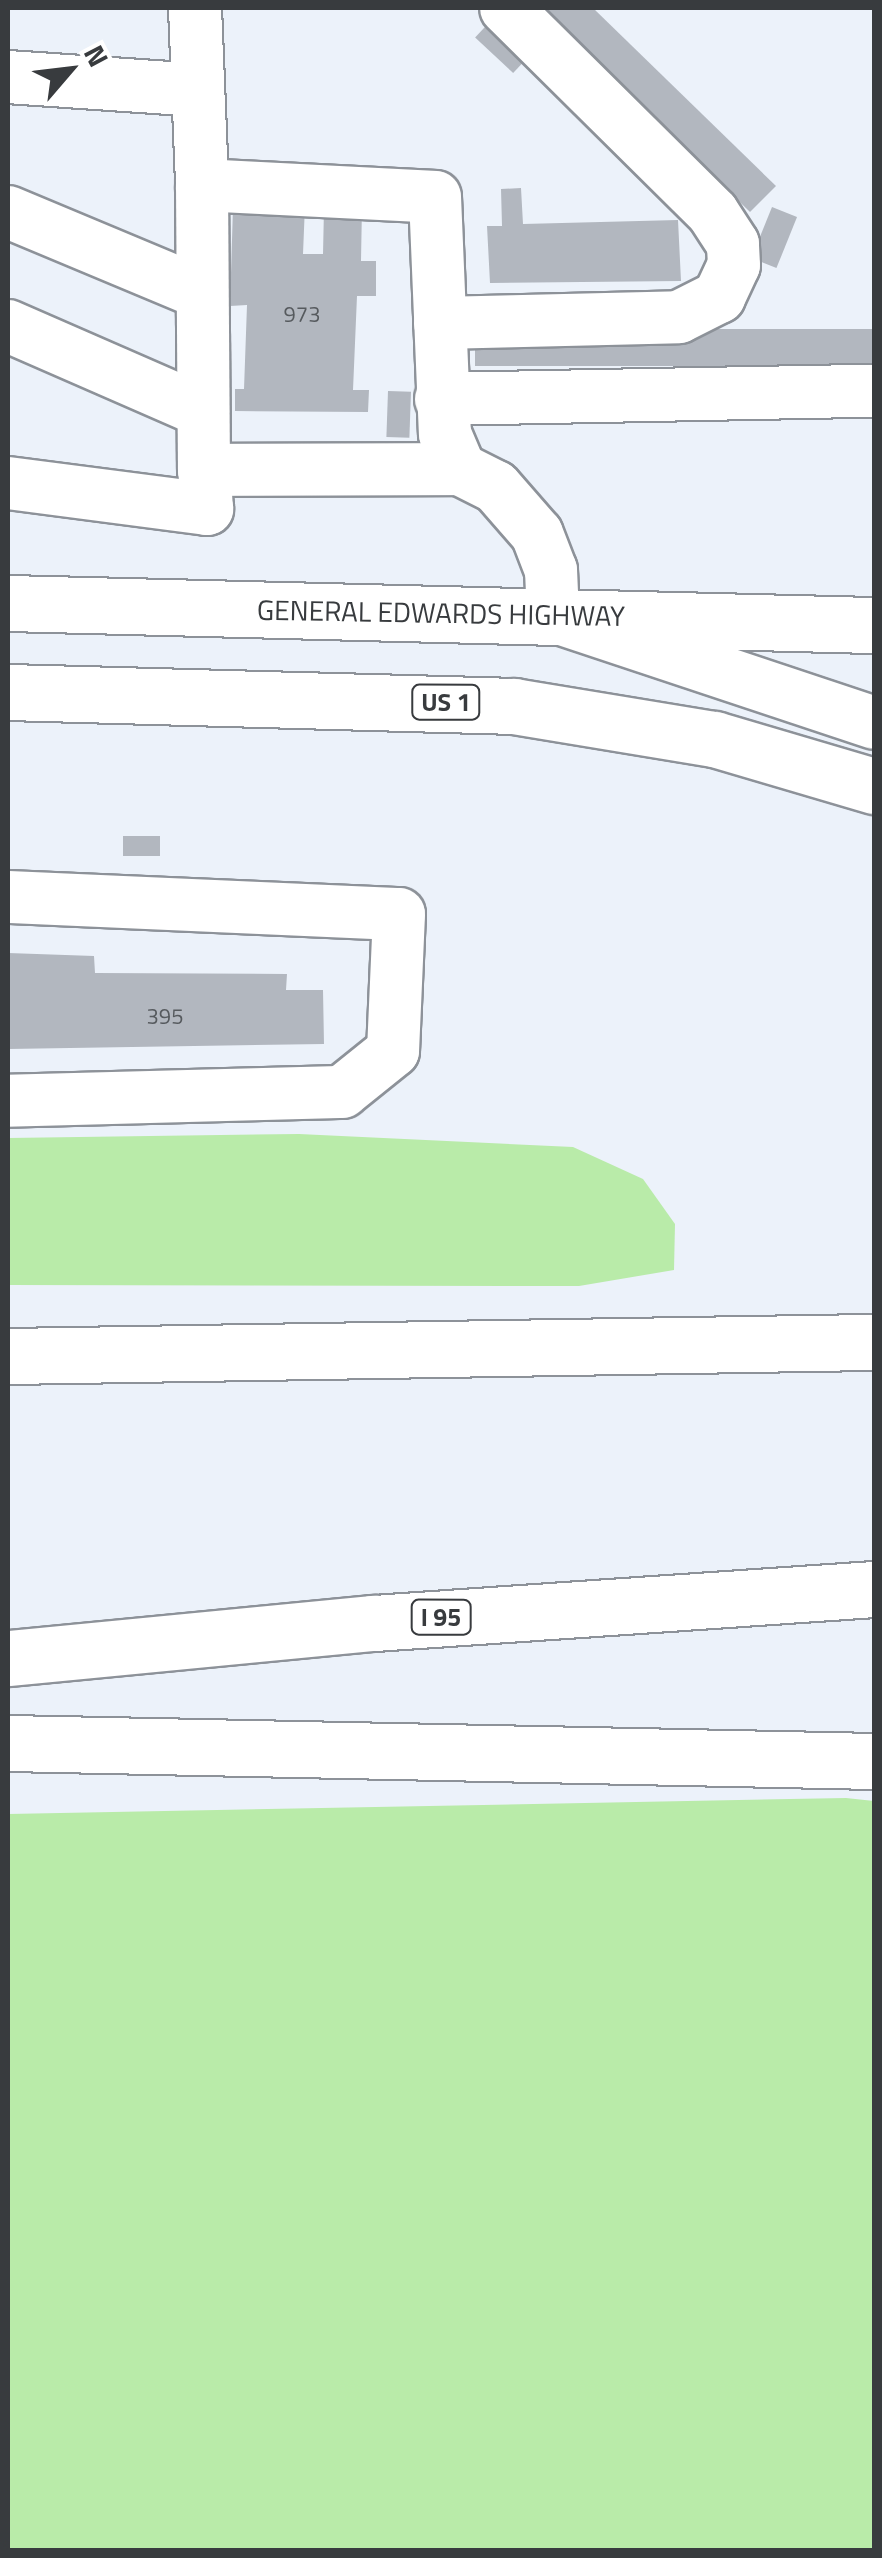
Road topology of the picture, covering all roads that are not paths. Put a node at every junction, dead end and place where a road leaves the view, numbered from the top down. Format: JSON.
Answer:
{"nodes":[{"id":1,"x":194,"y":8,"type":"edge"},
{"id":2,"x":506,"y":8,"type":"edge"},
{"id":3,"x":8,"y":77,"type":"edge"},
{"id":4,"x":198,"y":90,"type":"junction"},
{"id":5,"x":202,"y":185,"type":"junction"},
{"id":6,"x":8,"y":212,"type":"edge"},
{"id":7,"x":202,"y":293,"type":"junction"},
{"id":8,"x":440,"y":324,"type":"junction"},
{"id":9,"x":8,"y":326,"type":"edge"},
{"id":10,"x":874,"y":390,"type":"edge"},
{"id":11,"x":441,"y":399,"type":"junction"},
{"id":12,"x":203,"y":411,"type":"junction"},
{"id":13,"x":460,"y":469,"type":"junction"},
{"id":14,"x":204,"y":470,"type":"junction"},
{"id":15,"x":8,"y":484,"type":"edge"},
{"id":16,"x":8,"y":603,"type":"edge"},
{"id":17,"x":554,"y":616,"type":"junction"},
{"id":18,"x":874,"y":625,"type":"edge"},
{"id":19,"x":8,"y":692,"type":"edge"},
{"id":20,"x":874,"y":723,"type":"edge"},
{"id":21,"x":874,"y":786,"type":"edge"},
{"id":22,"x":8,"y":897,"type":"edge"},
{"id":23,"x":8,"y":1101,"type":"edge"},
{"id":24,"x":874,"y":1342,"type":"edge"},
{"id":25,"x":8,"y":1356,"type":"edge"},
{"id":26,"x":874,"y":1589,"type":"edge"},
{"id":27,"x":8,"y":1658,"type":"edge"},
{"id":28,"x":8,"y":1743,"type":"edge"},
{"id":29,"x":874,"y":1761,"type":"edge"}],
"edges":[{"from":1,"to":4,"type":"lane"},
{"from":2,"to":8,"type":"lane"},
{"from":3,"to":4,"type":"lane"},
{"from":4,"to":5,"type":"lane"},
{"from":5,"to":7,"type":"lane"},
{"from":5,"to":8,"type":"lane"},
{"from":6,"to":7,"type":"lane"},
{"from":7,"to":12,"type":"lane"},
{"from":8,"to":11,"type":"lane"},
{"from":9,"to":12,"type":"lane"},
{"from":10,"to":11,"type":"lane"},
{"from":11,"to":13,"type":"lane"},
{"from":12,"to":14,"type":"lane"},
{"from":13,"to":14,"type":"lane"},
{"from":13,"to":17,"type":"lane"},
{"from":14,"to":15,"type":"lane"},
{"from":16,"to":17,"type":"main road","name":"GENERAL EDWARDS HIGHWAY"},
{"from":17,"to":18,"type":"main road","name":"GENERAL EDWARDS HIGHWAY"},
{"from":17,"to":20,"type":"lane"},
{"from":19,"to":21,"type":"main road","number":"US 1"},
{"from":22,"to":23,"type":"lane"},
{"from":24,"to":25,"type":"main road"},
{"from":26,"to":27,"type":"main road","number":"I 95"},
{"from":28,"to":29,"type":"main road"}]}
